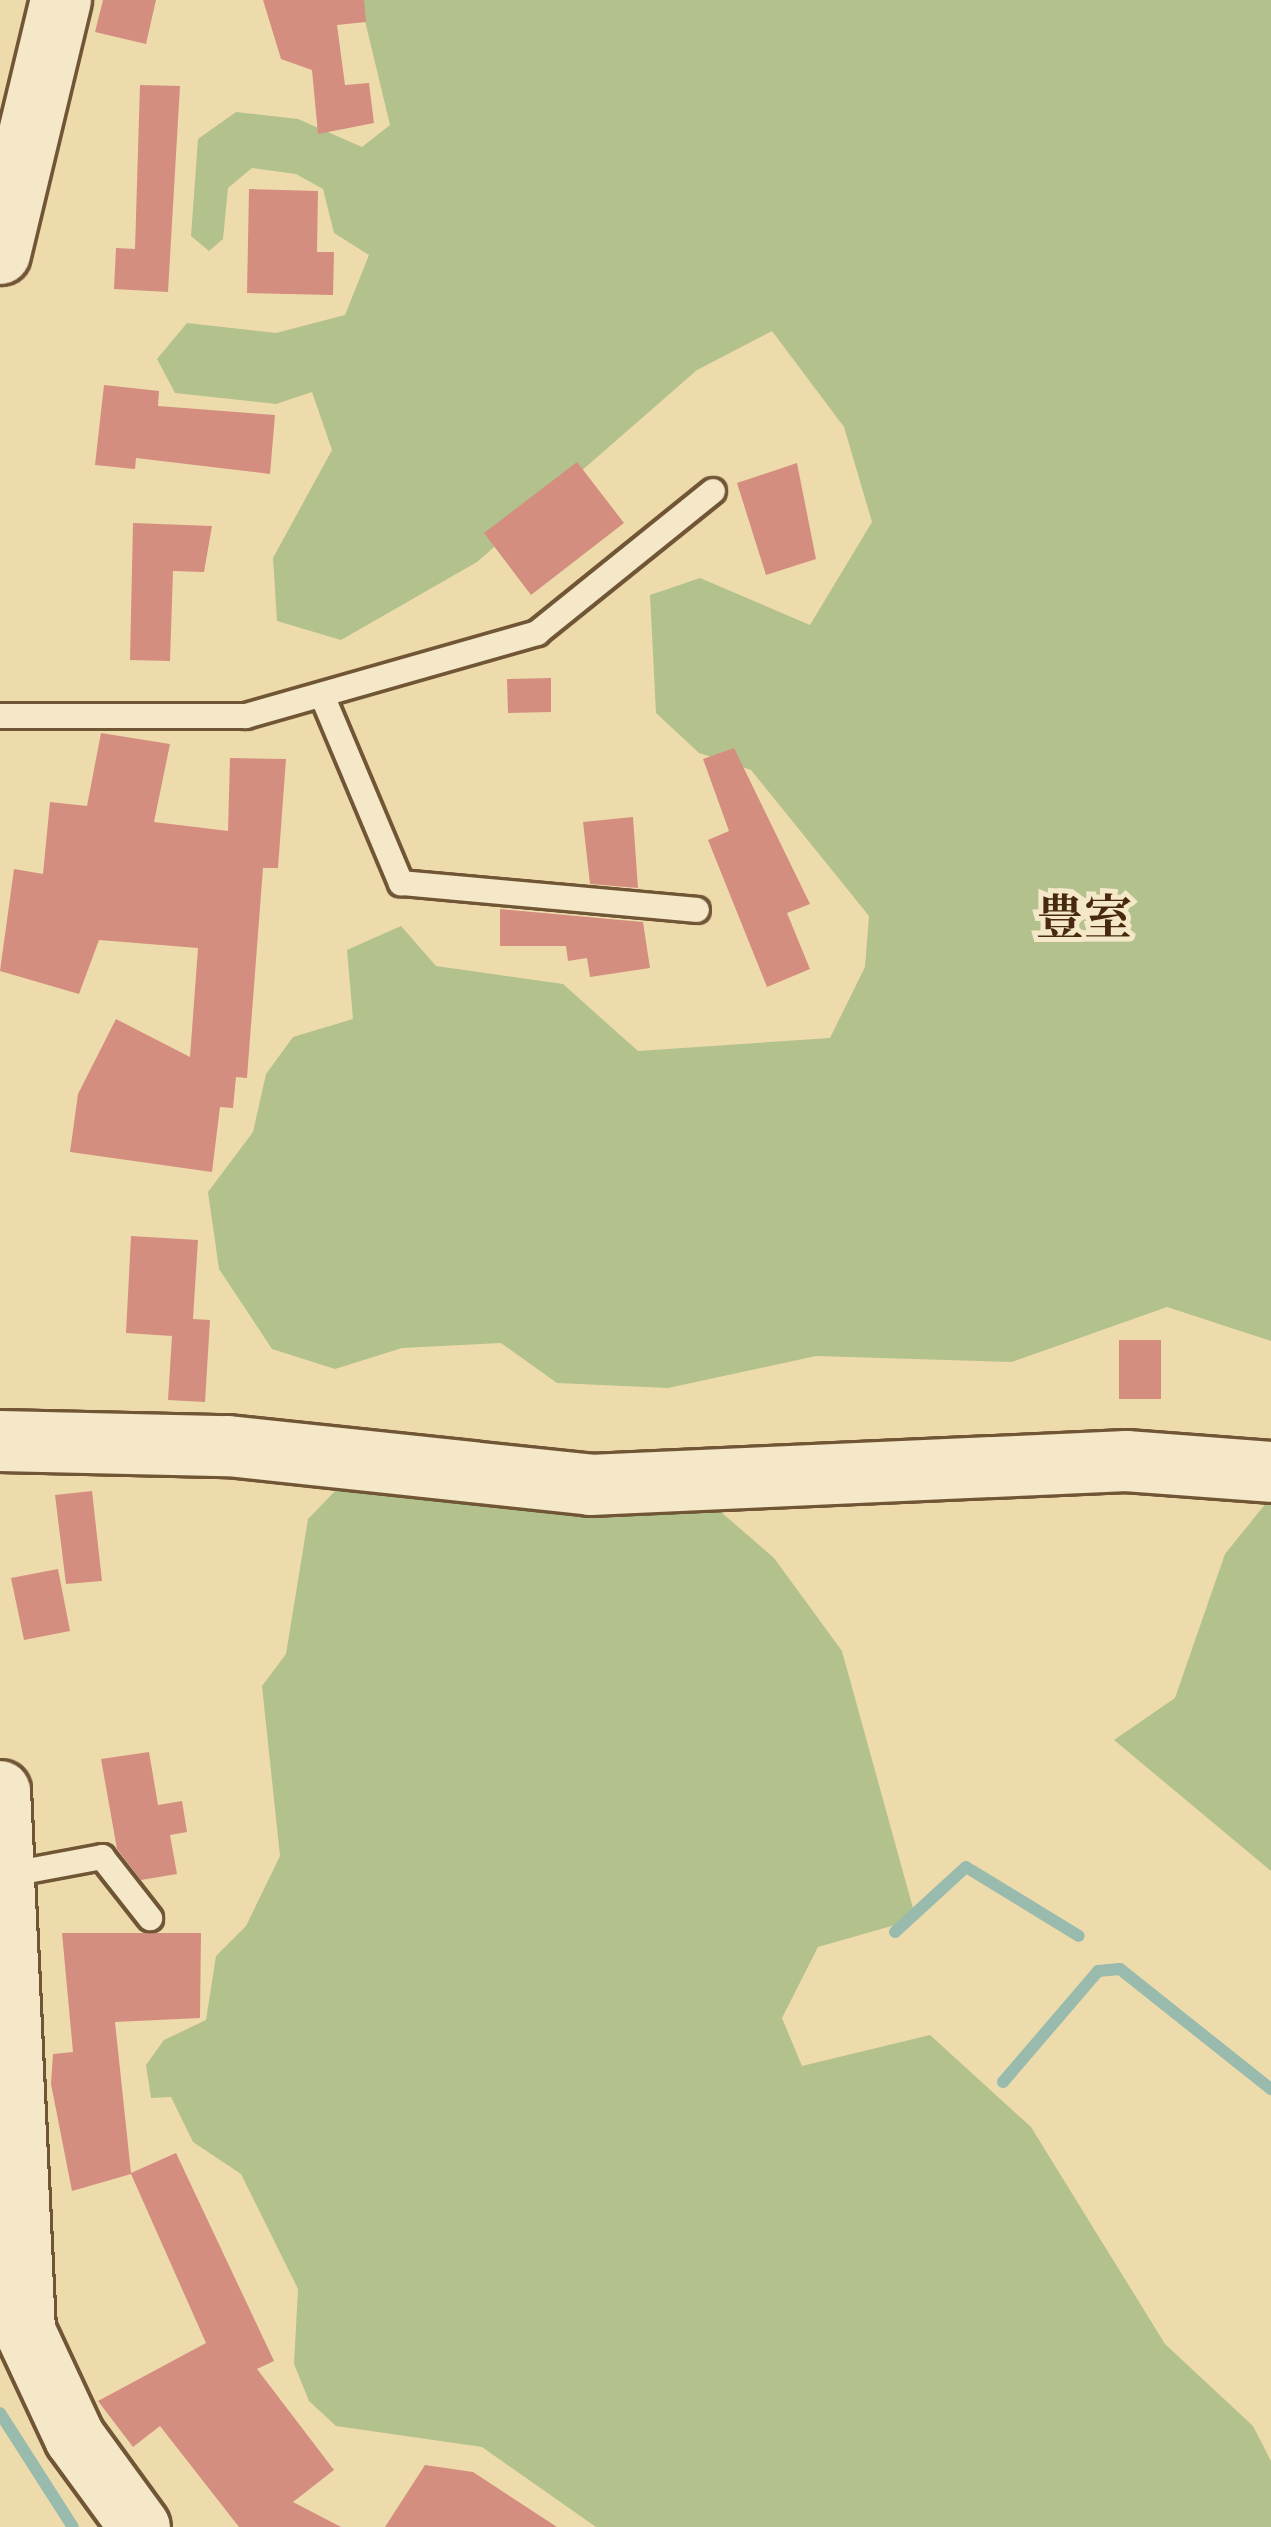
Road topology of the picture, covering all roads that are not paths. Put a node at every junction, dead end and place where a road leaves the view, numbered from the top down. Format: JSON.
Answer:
{"nodes":[{"id":1,"x":61,"y":0,"type":"edge"},
{"id":2,"x":0,"y":254,"type":"edge"},
{"id":3,"x":713,"y":491,"type":"dead end"},
{"id":4,"x":325,"y":700,"type":"junction"},
{"id":5,"x":0,"y":716,"type":"edge"},
{"id":6,"x":697,"y":910,"type":"dead end"},
{"id":7,"x":0,"y":1442,"type":"edge"},
{"id":8,"x":1271,"y":1472,"type":"edge"},
{"id":9,"x":0,"y":1791,"type":"edge"},
{"id":10,"x":6,"y":1875,"type":"junction"},
{"id":11,"x":150,"y":1918,"type":"dead end"},
{"id":12,"x":140,"y":2527,"type":"edge"}],
"edges":[{"from":1,"to":2,"type":"street"},
{"from":3,"to":4,"type":"lane"},
{"from":4,"to":5,"type":"lane"},
{"from":4,"to":6,"type":"lane"},
{"from":7,"to":8,"type":"street"},
{"from":9,"to":10,"type":"street"},
{"from":10,"to":11,"type":"lane"},
{"from":10,"to":12,"type":"street"}]}
